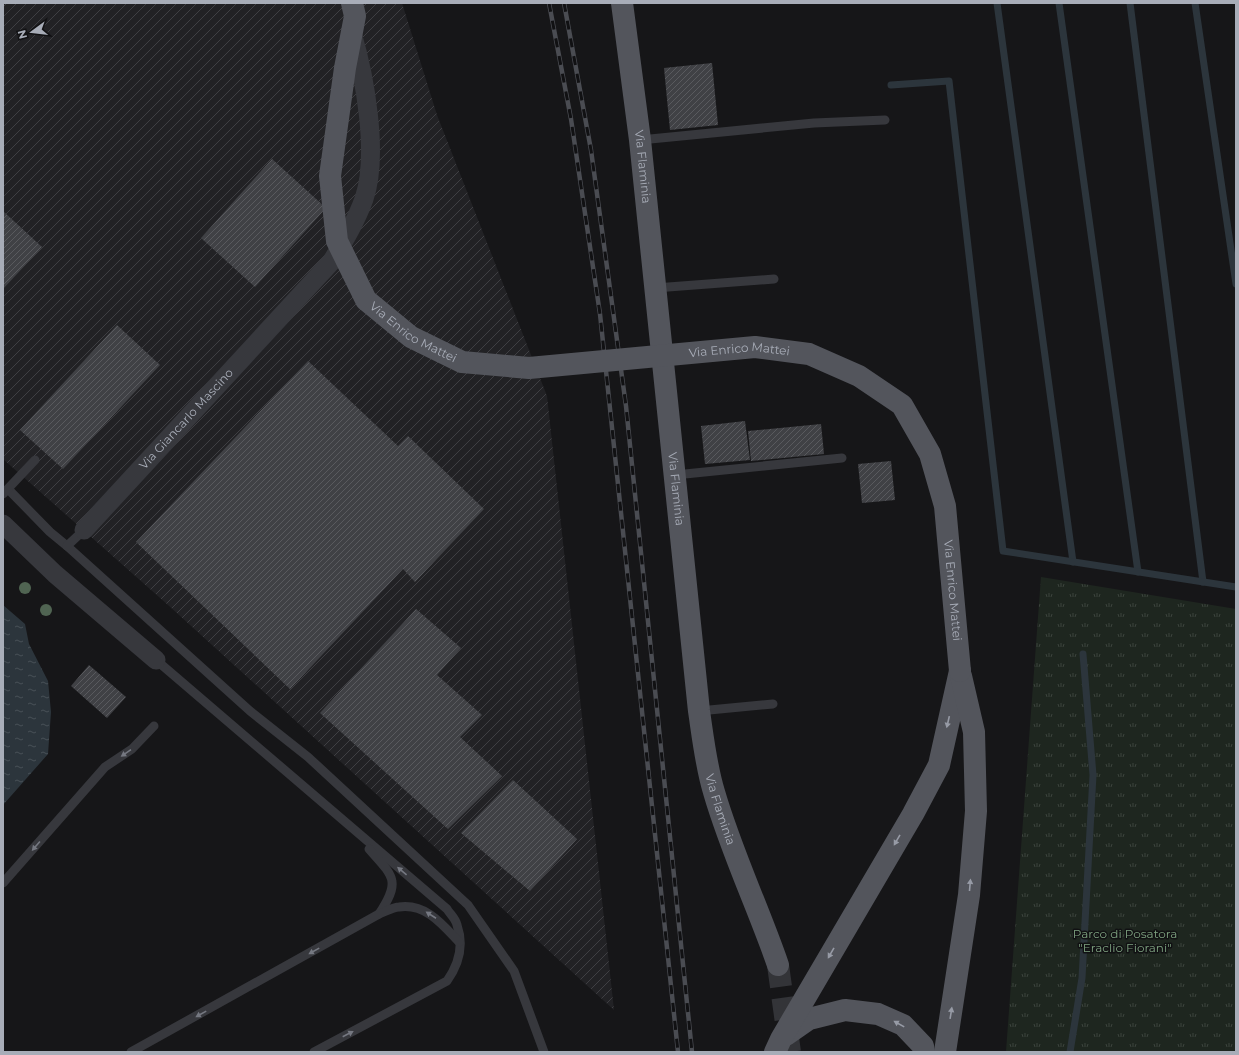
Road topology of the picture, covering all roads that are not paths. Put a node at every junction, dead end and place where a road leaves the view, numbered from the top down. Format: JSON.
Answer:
{"nodes":[{"id":1,"x":343,"y":3,"type":"edge"},
{"id":2,"x":352,"y":3,"type":"edge"},
{"id":3,"x":622,"y":3,"type":"edge"},
{"id":4,"x":885,"y":120,"type":"dead end"},
{"id":5,"x":640,"y":140,"type":"junction"},
{"id":6,"x":774,"y":279,"type":"dead end"},
{"id":7,"x":655,"y":288,"type":"junction"},
{"id":8,"x":842,"y":458,"type":"dead end"},
{"id":9,"x":35,"y":460,"type":"dead end"},
{"id":10,"x":674,"y":475,"type":"junction"},
{"id":11,"x":5,"y":492,"type":"edge"},
{"id":12,"x":3,"y":524,"type":"edge"},
{"id":13,"x":84,"y":530,"type":"joint"},
{"id":14,"x":67,"y":546,"type":"junction"},
{"id":15,"x":156,"y":660,"type":"joint"},
{"id":16,"x":960,"y":671,"type":"junction"},
{"id":17,"x":773,"y":704,"type":"dead end"},
{"id":18,"x":699,"y":711,"type":"junction"},
{"id":19,"x":154,"y":726,"type":"dead end"},
{"id":20,"x":347,"y":824,"type":"junction"},
{"id":21,"x":3,"y":884,"type":"edge"},
{"id":22,"x":379,"y":914,"type":"junction"},
{"id":23,"x":459,"y":942,"type":"junction"},
{"id":24,"x":778,"y":965,"type":"tunnel mouth"},
{"id":25,"x":778,"y":1045,"type":"edge"},
{"id":26,"x":131,"y":1052,"type":"edge"},
{"id":27,"x":314,"y":1052,"type":"edge"},
{"id":28,"x":544,"y":1052,"type":"edge"},
{"id":29,"x":924,"y":1052,"type":"edge"},
{"id":30,"x":945,"y":1052,"type":"edge"}],
"edges":[{"from":1,"to":13,"type":"street","name":"Via Giancarlo Mascino"},
{"from":2,"to":16,"type":"main road","name":"Via Enrico Mattei","bridge":true},
{"from":3,"to":5,"type":"main road","name":"Via Flaminia"},
{"from":4,"to":5,"type":"lane"},
{"from":5,"to":7,"type":"main road","name":"Via Flaminia"},
{"from":6,"to":7,"type":"lane"},
{"from":7,"to":10,"type":"main road","name":"Via Flaminia"},
{"from":8,"to":10,"type":"lane"},
{"from":9,"to":11,"type":"lane"},
{"from":10,"to":18,"type":"main road","name":"Via Flaminia"},
{"from":11,"to":14,"type":"lane"},
{"from":12,"to":15,"type":"street"},
{"from":13,"to":14,"type":"lane"},
{"from":14,"to":28,"type":"lane"},
{"from":15,"to":20,"type":"lane"},
{"from":16,"to":25,"type":"main road","one_way":true},
{"from":30,"to":16,"type":"main road","one_way":true},
{"from":17,"to":18,"type":"lane"},
{"from":18,"to":24,"type":"main road","name":"Via Flaminia"},
{"from":19,"to":21,"type":"lane","one_way":true},
{"from":20,"to":22,"type":"lane"},
{"from":23,"to":20,"type":"lane","one_way":true},
{"from":23,"to":22,"type":"lane","one_way":true},
{"from":22,"to":26,"type":"lane","one_way":true},
{"from":27,"to":23,"type":"lane","one_way":true},
{"from":29,"to":25,"type":"main road","one_way":true}]}
